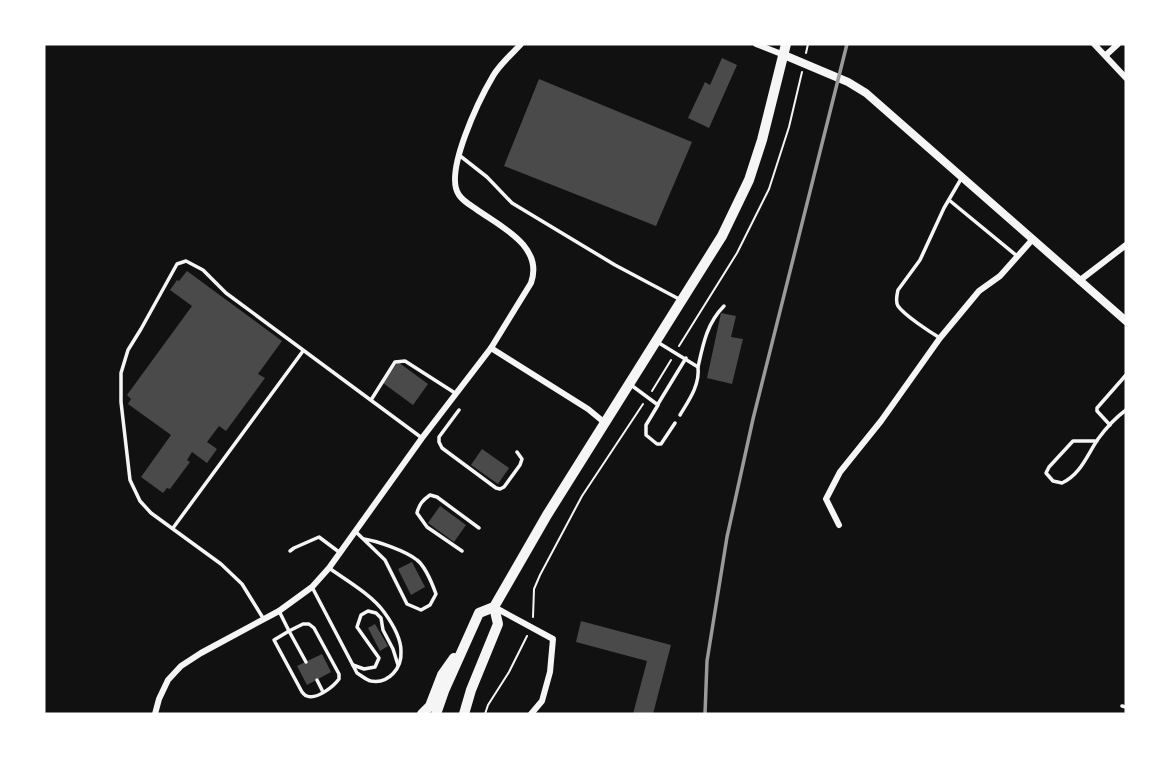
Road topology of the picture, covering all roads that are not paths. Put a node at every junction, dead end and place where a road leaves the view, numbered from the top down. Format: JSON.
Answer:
{"nodes":[{"id":1,"x":521,"y":44,"type":"edge"},
{"id":2,"x":756,"y":44,"type":"edge"},
{"id":3,"x":1094,"y":44,"type":"edge"},
{"id":4,"x":1118,"y":44,"type":"edge"},
{"id":5,"x":785,"y":49,"type":"edge"},
{"id":6,"x":1106,"y":55,"type":"junction"},
{"id":7,"x":1126,"y":78,"type":"edge"},
{"id":8,"x":459,"y":155,"type":"junction"},
{"id":9,"x":962,"y":177,"type":"junction"},
{"id":10,"x":949,"y":200,"type":"junction"},
{"id":11,"x":1032,"y":240,"type":"junction"},
{"id":12,"x":1126,"y":245,"type":"edge"},
{"id":13,"x":1017,"y":256,"type":"junction"},
{"id":14,"x":1079,"y":281,"type":"junction"},
{"id":15,"x":682,"y":300,"type":"junction"},
{"id":16,"x":724,"y":306,"type":"dead end"},
{"id":17,"x":1126,"y":321,"type":"edge"},
{"id":18,"x":940,"y":338,"type":"junction"},
{"id":19,"x":656,"y":342,"type":"junction"},
{"id":20,"x":491,"y":348,"type":"junction"},
{"id":21,"x":303,"y":351,"type":"junction"},
{"id":22,"x":686,"y":358,"type":"junction"},
{"id":23,"x":698,"y":367,"type":"junction"},
{"id":24,"x":1126,"y":375,"type":"edge"},
{"id":25,"x":630,"y":384,"type":"junction"},
{"id":26,"x":457,"y":394,"type":"junction"},
{"id":27,"x":371,"y":400,"type":"junction"},
{"id":28,"x":658,"y":405,"type":"junction"},
{"id":29,"x":459,"y":410,"type":"dead end"},
{"id":30,"x":1126,"y":410,"type":"edge"},
{"id":31,"x":680,"y":415,"type":"dead end"},
{"id":32,"x":605,"y":423,"type":"junction"},
{"id":33,"x":674,"y":423,"type":"dead end"},
{"id":34,"x":1110,"y":425,"type":"junction"},
{"id":35,"x":422,"y":438,"type":"junction"},
{"id":36,"x":1097,"y":441,"type":"junction"},
{"id":37,"x":517,"y":452,"type":"dead end"},
{"id":38,"x":839,"y":525,"type":"dead end"},
{"id":39,"x":173,"y":528,"type":"junction"},
{"id":40,"x":479,"y":528,"type":"dead end"},
{"id":41,"x":355,"y":531,"type":"junction"},
{"id":42,"x":364,"y":539,"type":"junction"},
{"id":43,"x":290,"y":551,"type":"dead end"},
{"id":44,"x":463,"y":551,"type":"dead end"},
{"id":45,"x":340,"y":552,"type":"junction"},
{"id":46,"x":329,"y":568,"type":"junction"},
{"id":47,"x":312,"y":587,"type":"junction"},
{"id":48,"x":494,"y":607,"type":"junction"},
{"id":49,"x":279,"y":611,"type":"junction"},
{"id":50,"x":263,"y":618,"type":"junction"},
{"id":51,"x":289,"y":631,"type":"junction"},
{"id":52,"x":466,"y":642,"type":"junction"},
{"id":53,"x":306,"y":662,"type":"dead end"},
{"id":54,"x":351,"y":664,"type":"junction"},
{"id":55,"x":398,"y":667,"type":"junction"},
{"id":56,"x":317,"y":680,"type":"dead end"},
{"id":57,"x":323,"y":692,"type":"junction"},
{"id":58,"x":155,"y":714,"type":"edge"},
{"id":59,"x":422,"y":714,"type":"edge"},
{"id":60,"x":436,"y":714,"type":"edge"},
{"id":61,"x":464,"y":714,"type":"edge"},
{"id":62,"x":530,"y":714,"type":"edge"}],
"edges":[{"from":1,"to":8,"type":"street"},
{"from":2,"to":5,"type":"street"},
{"from":3,"to":6,"type":"street"},
{"from":4,"to":6,"type":"street"},
{"from":5,"to":9,"type":"street"},
{"from":5,"to":15,"type":"highway"},
{"from":6,"to":7,"type":"street"},
{"from":8,"to":15,"type":"lane"},
{"from":8,"to":20,"type":"street"},
{"from":9,"to":10,"type":"lane"},
{"from":9,"to":11,"type":"street"},
{"from":10,"to":13,"type":"lane"},
{"from":10,"to":18,"type":"lane"},
{"from":11,"to":13,"type":"street"},
{"from":11,"to":14,"type":"street"},
{"from":12,"to":14,"type":"street"},
{"from":13,"to":18,"type":"street"},
{"from":14,"to":17,"type":"street"},
{"from":15,"to":19,"type":"highway"},
{"from":16,"to":23,"type":"lane"},
{"from":18,"to":38,"type":"street"},
{"from":19,"to":22,"type":"lane"},
{"from":19,"to":25,"type":"highway"},
{"from":20,"to":26,"type":"street"},
{"from":20,"to":32,"type":"street"},
{"from":21,"to":27,"type":"lane"},
{"from":21,"to":39,"type":"lane"},
{"from":21,"to":39,"type":"lane"},
{"from":22,"to":23,"type":"lane"},
{"from":22,"to":28,"type":"lane"},
{"from":23,"to":31,"type":"lane"},
{"from":24,"to":34,"type":"lane"},
{"from":25,"to":28,"type":"lane"},
{"from":25,"to":32,"type":"highway"},
{"from":26,"to":27,"type":"lane"},
{"from":26,"to":35,"type":"street"},
{"from":27,"to":35,"type":"lane"},
{"from":28,"to":33,"type":"lane"},
{"from":29,"to":37,"type":"lane"},
{"from":30,"to":34,"type":"lane"},
{"from":32,"to":48,"type":"highway"},
{"from":34,"to":36,"type":"lane"},
{"from":35,"to":41,"type":"street"},
{"from":36,"to":36,"type":"lane"},
{"from":39,"to":50,"type":"lane"},
{"from":40,"to":44,"type":"lane"},
{"from":41,"to":42,"type":"lane"},
{"from":41,"to":45,"type":"street"},
{"from":42,"to":42,"type":"lane"},
{"from":43,"to":45,"type":"lane"},
{"from":45,"to":46,"type":"street"},
{"from":46,"to":47,"type":"street"},
{"from":46,"to":55,"type":"lane"},
{"from":47,"to":49,"type":"street"},
{"from":47,"to":54,"type":"lane"},
{"from":48,"to":52,"type":"highway"},
{"from":48,"to":61,"type":"highway"},
{"from":48,"to":62,"type":"street"},
{"from":49,"to":50,"type":"street"},
{"from":49,"to":51,"type":"lane"},
{"from":50,"to":58,"type":"street"},
{"from":51,"to":53,"type":"lane"},
{"from":51,"to":57,"type":"lane"},
{"from":51,"to":57,"type":"lane"},
{"from":52,"to":59,"type":"highway"},
{"from":52,"to":60,"type":"highway"},
{"from":54,"to":55,"type":"lane"},
{"from":54,"to":55,"type":"lane"},
{"from":56,"to":57,"type":"lane"}]}
